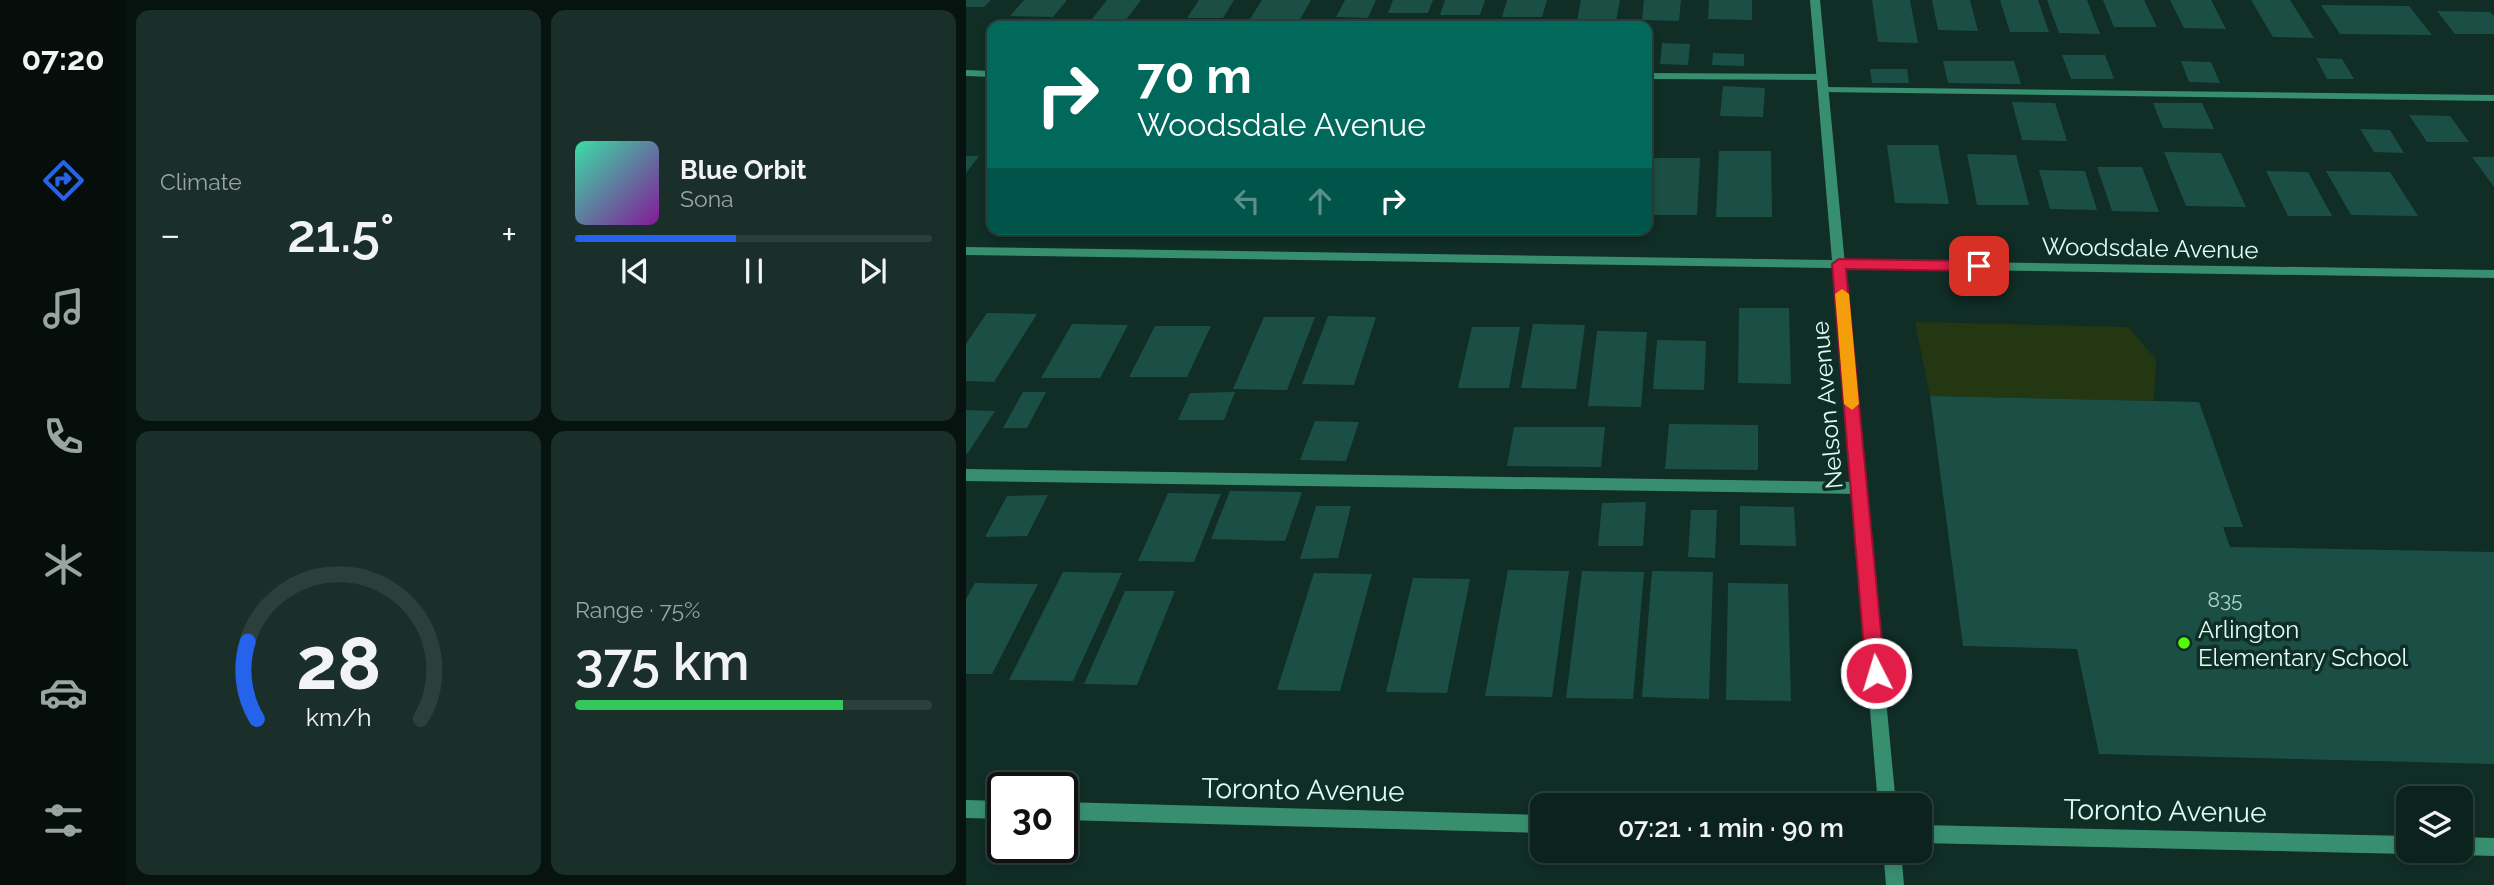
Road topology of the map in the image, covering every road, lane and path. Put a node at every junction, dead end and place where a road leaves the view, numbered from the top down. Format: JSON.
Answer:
{"nodes":[{"id":1,"x":1815,"y":0,"type":"edge"},
{"id":2,"x":966,"y":74,"type":"edge"},
{"id":3,"x":987,"y":74,"type":"edge"},
{"id":4,"x":1652,"y":76,"type":"edge"},
{"id":5,"x":1822,"y":77,"type":"junction"},
{"id":6,"x":1824,"y":90,"type":"junction"},
{"id":7,"x":2494,"y":97,"type":"edge"},
{"id":8,"x":966,"y":251,"type":"edge"},
{"id":9,"x":1839,"y":264,"type":"junction"},
{"id":10,"x":2494,"y":274,"type":"edge"},
{"id":11,"x":966,"y":475,"type":"edge"},
{"id":12,"x":1859,"y":488,"type":"junction"},
{"id":13,"x":1887,"y":793,"type":"edge"},
{"id":14,"x":966,"y":809,"type":"edge"},
{"id":15,"x":987,"y":810,"type":"edge"},
{"id":16,"x":1078,"y":811,"type":"edge"},
{"id":17,"x":1530,"y":824,"type":"edge"},
{"id":18,"x":1932,"y":834,"type":"edge"},
{"id":19,"x":2396,"y":845,"type":"edge"},
{"id":20,"x":2473,"y":846,"type":"edge"},
{"id":21,"x":2494,"y":847,"type":"edge"},
{"id":22,"x":1893,"y":863,"type":"edge"},
{"id":23,"x":1895,"y":885,"type":"edge"}],
"edges":[{"from":1,"to":5,"type":"street","name":"Nelson Avenue"},
{"from":2,"to":3,"type":"street"},
{"from":4,"to":5,"type":"street"},
{"from":5,"to":6,"type":"street","name":"Nelson Avenue"},
{"from":6,"to":7,"type":"street"},
{"from":6,"to":9,"type":"street","name":"Nelson Avenue"},
{"from":8,"to":9,"type":"street","name":"Woodsdale Avenue"},
{"from":9,"to":10,"type":"street","name":"Woodsdale Avenue"},
{"from":9,"to":12,"type":"street","name":"Nelson Avenue"},
{"from":11,"to":12,"type":"street"},
{"from":12,"to":13,"type":"street","name":"Nelson Avenue"},
{"from":14,"to":15,"type":"street"},
{"from":16,"to":17,"type":"street","name":"Toronto Avenue"},
{"from":18,"to":19,"type":"street","name":"Toronto Avenue"},
{"from":20,"to":21,"type":"street"},
{"from":22,"to":23,"type":"street"}]}
